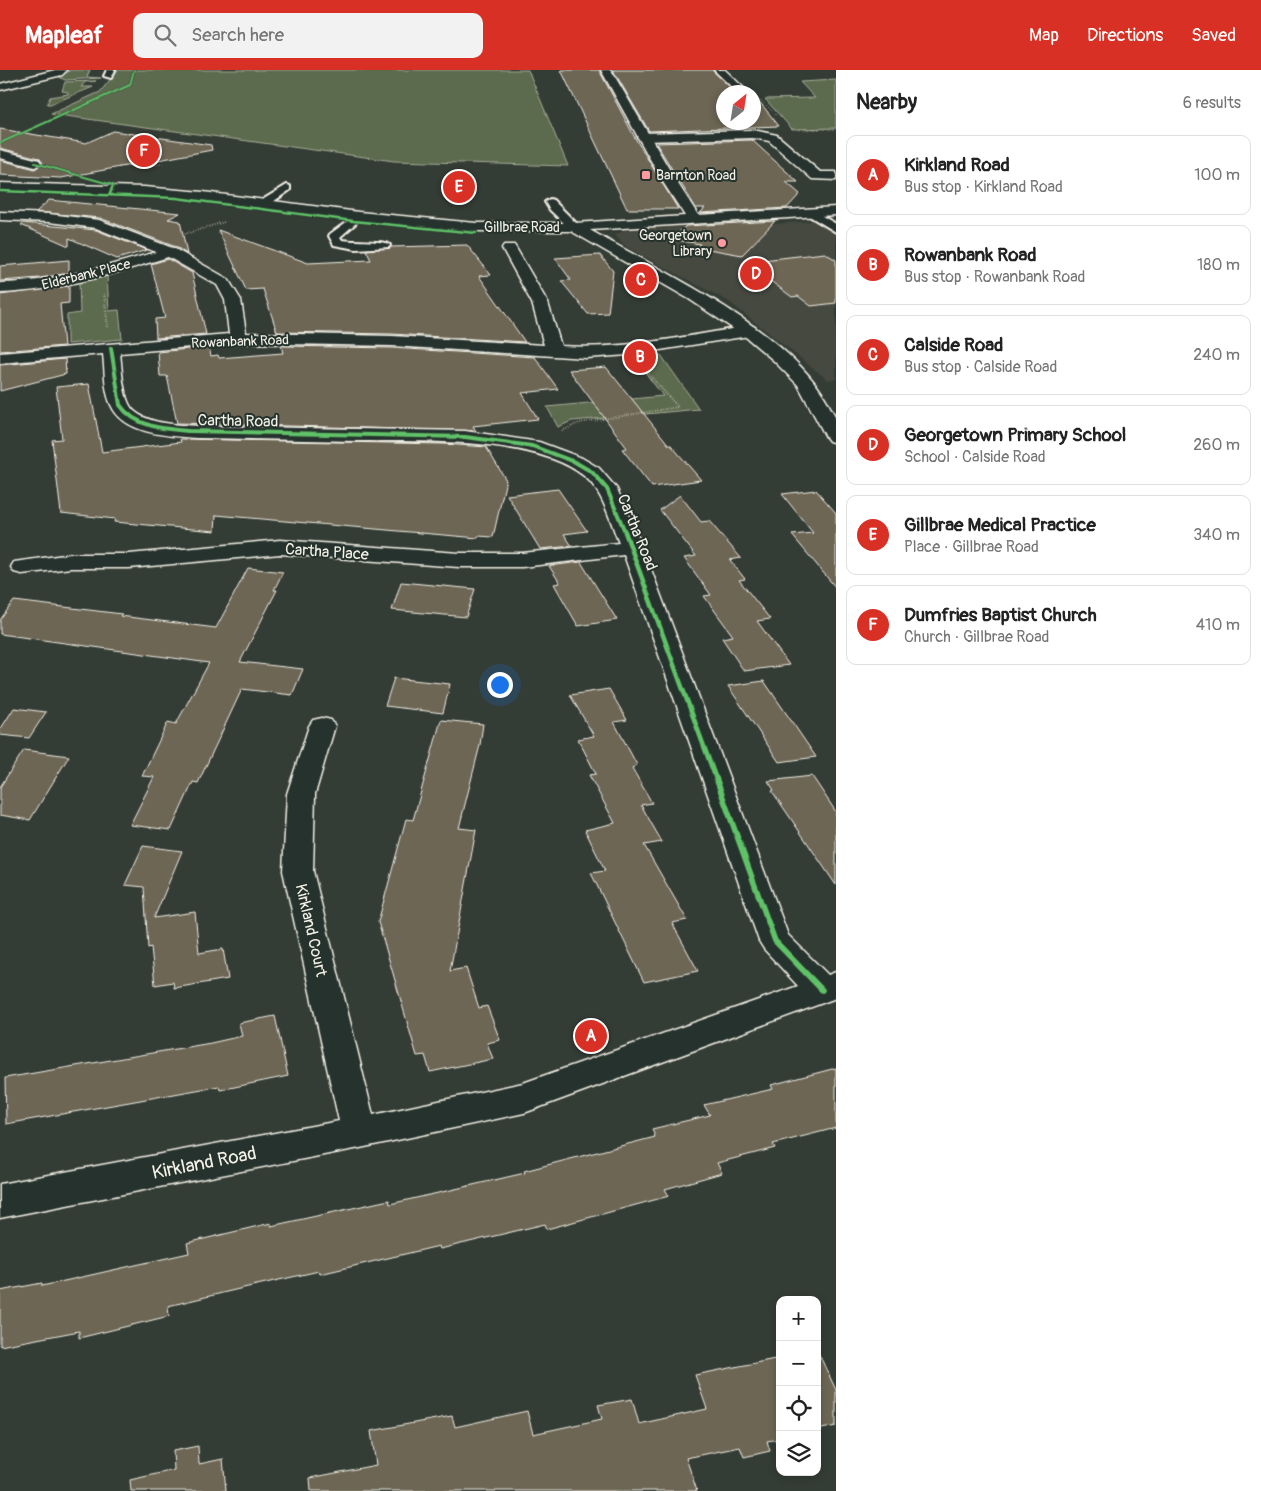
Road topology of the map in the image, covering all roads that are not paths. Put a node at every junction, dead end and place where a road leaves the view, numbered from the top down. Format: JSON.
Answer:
{"nodes":[{"id":1,"x":606,"y":70,"type":"edge"},
{"id":2,"x":719,"y":70,"type":"edge"},
{"id":3,"x":60,"y":71,"type":"edge"},
{"id":4,"x":735,"y":85,"type":"edge"},
{"id":5,"x":0,"y":86,"type":"edge"},
{"id":6,"x":56,"y":88,"type":"dead end"},
{"id":7,"x":643,"y":137,"type":"junction"},
{"id":8,"x":0,"y":154,"type":"edge"},
{"id":9,"x":35,"y":163,"type":"dead end"},
{"id":10,"x":817,"y":176,"type":"junction"},
{"id":11,"x":836,"y":176,"type":"edge"},
{"id":12,"x":0,"y":187,"type":"edge"},
{"id":13,"x":287,"y":188,"type":"dead end"},
{"id":14,"x":830,"y":188,"type":"dead end"},
{"id":15,"x":263,"y":204,"type":"junction"},
{"id":16,"x":539,"y":209,"type":"dead end"},
{"id":17,"x":836,"y":211,"type":"edge"},
{"id":18,"x":810,"y":212,"type":"junction"},
{"id":19,"x":0,"y":216,"type":"edge"},
{"id":20,"x":359,"y":216,"type":"junction"},
{"id":21,"x":694,"y":219,"type":"junction"},
{"id":22,"x":574,"y":226,"type":"junction"},
{"id":23,"x":836,"y":229,"type":"edge"},
{"id":24,"x":385,"y":245,"type":"dead end"},
{"id":25,"x":509,"y":248,"type":"dead end"},
{"id":26,"x":170,"y":252,"type":"junction"},
{"id":27,"x":0,"y":288,"type":"edge"},
{"id":28,"x":749,"y":331,"type":"junction"},
{"id":29,"x":238,"y":338,"type":"junction"},
{"id":30,"x":111,"y":348,"type":"junction"},
{"id":31,"x":554,"y":352,"type":"junction"},
{"id":32,"x":0,"y":358,"type":"edge"},
{"id":33,"x":836,"y":437,"type":"edge"},
{"id":34,"x":632,"y":548,"type":"junction"},
{"id":35,"x":22,"y":567,"type":"dead end"},
{"id":36,"x":322,"y":726,"type":"dead end"},
{"id":37,"x":829,"y":987,"type":"edge"},
{"id":38,"x":360,"y":1133,"type":"junction"},
{"id":39,"x":0,"y":1201,"type":"edge"}],
"edges":[{"from":1,"to":7,"type":"street"},
{"from":2,"to":4,"type":"street"},
{"from":3,"to":5,"type":"street"},
{"from":3,"to":6,"type":"street"},
{"from":7,"to":10,"type":"street"},
{"from":7,"to":21,"type":"street"},
{"from":8,"to":9,"type":"street"},
{"from":10,"to":11,"type":"street"},
{"from":10,"to":14,"type":"street"},
{"from":12,"to":15,"type":"street","name":"Gillbrae Road"},
{"from":13,"to":15,"type":"lane"},
{"from":15,"to":20,"type":"street","name":"Gillbrae Road"},
{"from":16,"to":22,"type":"lane"},
{"from":17,"to":18,"type":"street","name":"Gillbrae Road"},
{"from":18,"to":21,"type":"street","name":"Gillbrae Road"},
{"from":18,"to":23,"type":"lane"},
{"from":19,"to":26,"type":"street"},
{"from":20,"to":22,"type":"street","name":"Gillbrae Road"},
{"from":20,"to":24,"type":"lane"},
{"from":21,"to":22,"type":"street","name":"Gillbrae Road"},
{"from":22,"to":28,"type":"street"},
{"from":25,"to":31,"type":"street"},
{"from":26,"to":27,"type":"street","name":"Elderbank Place"},
{"from":26,"to":29,"type":"street"},
{"from":28,"to":31,"type":"street","name":"Rowanbank Road"},
{"from":28,"to":33,"type":"street"},
{"from":29,"to":30,"type":"street","name":"Rowanbank Road"},
{"from":29,"to":31,"type":"street","name":"Rowanbank Road"},
{"from":30,"to":32,"type":"street","name":"Rowanbank Road"},
{"from":30,"to":34,"type":"street","name":"Cartha Road"},
{"from":34,"to":35,"type":"street","name":"Cartha Place"},
{"from":34,"to":37,"type":"street","name":"Cartha Road"},
{"from":36,"to":38,"type":"street","name":"Kirkland Court"},
{"from":37,"to":38,"type":"street","name":"Kirkland Road"},
{"from":38,"to":39,"type":"street","name":"Kirkland Road"}]}
